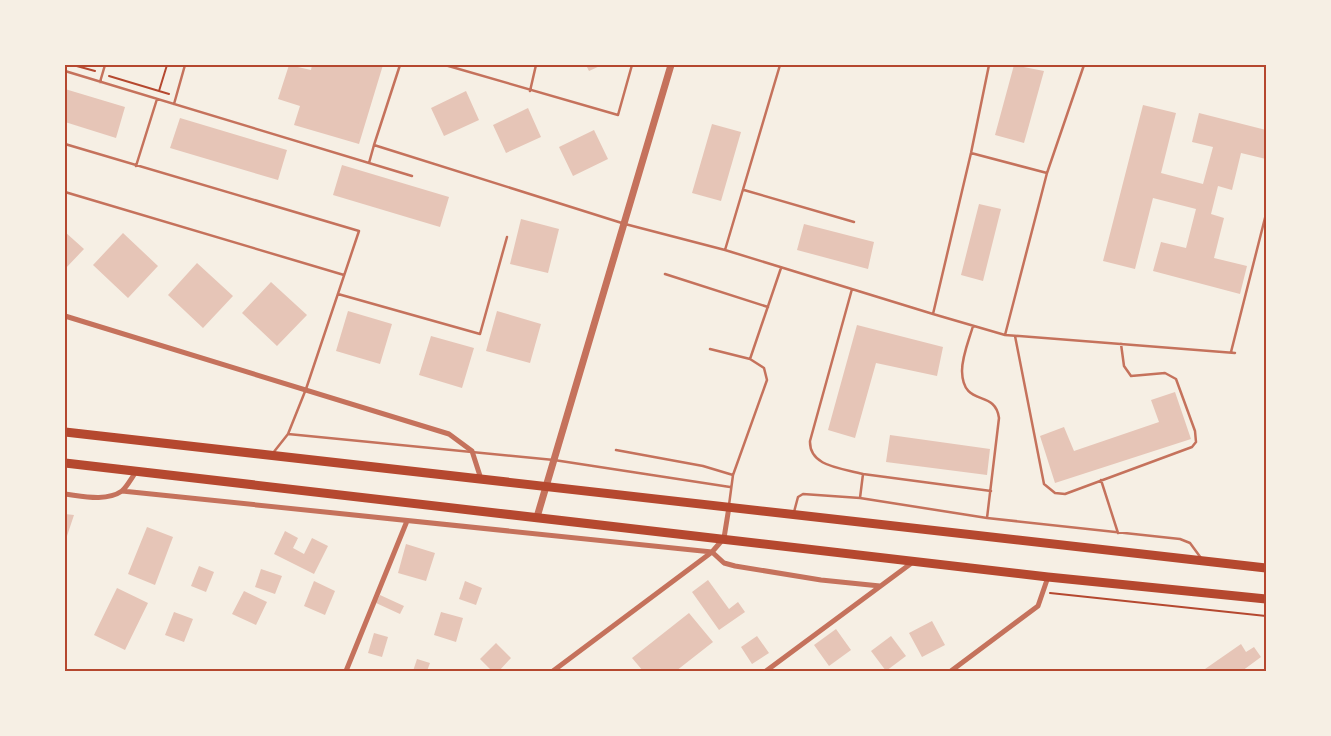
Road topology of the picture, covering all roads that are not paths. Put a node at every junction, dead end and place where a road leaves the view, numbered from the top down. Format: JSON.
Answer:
{"nodes":[{"id":1,"x":104,"y":65,"type":"edge"},
{"id":2,"x":186,"y":65,"type":"edge"},
{"id":3,"x":400,"y":65,"type":"edge"},
{"id":4,"x":445,"y":65,"type":"edge"},
{"id":5,"x":536,"y":65,"type":"edge"},
{"id":6,"x":632,"y":65,"type":"edge"},
{"id":7,"x":671,"y":65,"type":"edge"},
{"id":8,"x":780,"y":65,"type":"edge"},
{"id":9,"x":989,"y":65,"type":"edge"},
{"id":10,"x":1084,"y":65,"type":"edge"},
{"id":11,"x":65,"y":71,"type":"edge"},
{"id":12,"x":100,"y":82,"type":"junction"},
{"id":13,"x":530,"y":91,"type":"junction"},
{"id":14,"x":157,"y":99,"type":"junction"},
{"id":15,"x":174,"y":104,"type":"junction"},
{"id":16,"x":65,"y":144,"type":"edge"},
{"id":17,"x":374,"y":145,"type":"junction"},
{"id":18,"x":971,"y":153,"type":"junction"},
{"id":19,"x":369,"y":163,"type":"junction"},
{"id":20,"x":136,"y":166,"type":"junction"},
{"id":21,"x":1047,"y":173,"type":"junction"},
{"id":22,"x":412,"y":176,"type":"dead end"},
{"id":23,"x":744,"y":190,"type":"junction"},
{"id":24,"x":65,"y":192,"type":"edge"},
{"id":25,"x":1266,"y":214,"type":"edge"},
{"id":26,"x":854,"y":222,"type":"dead end"},
{"id":27,"x":624,"y":224,"type":"junction"},
{"id":28,"x":507,"y":237,"type":"dead end"},
{"id":29,"x":725,"y":250,"type":"junction"},
{"id":30,"x":782,"y":268,"type":"junction"},
{"id":31,"x":665,"y":274,"type":"dead end"},
{"id":32,"x":344,"y":276,"type":"junction"},
{"id":33,"x":852,"y":289,"type":"junction"},
{"id":34,"x":338,"y":294,"type":"junction"},
{"id":35,"x":768,"y":307,"type":"junction"},
{"id":36,"x":933,"y":314,"type":"junction"},
{"id":37,"x":65,"y":316,"type":"edge"},
{"id":38,"x":973,"y":326,"type":"junction"},
{"id":39,"x":1005,"y":335,"type":"junction"},
{"id":40,"x":1015,"y":336,"type":"junction"},
{"id":41,"x":1121,"y":344,"type":"junction"},
{"id":42,"x":710,"y":349,"type":"dead end"},
{"id":43,"x":750,"y":359,"type":"junction"},
{"id":44,"x":306,"y":389,"type":"junction"},
{"id":45,"x":65,"y":432,"type":"edge"},
{"id":46,"x":288,"y":434,"type":"junction"},
{"id":47,"x":616,"y":450,"type":"dead end"},
{"id":48,"x":472,"y":451,"type":"junction"},
{"id":49,"x":271,"y":455,"type":"junction"},
{"id":50,"x":554,"y":460,"type":"junction"},
{"id":51,"x":65,"y":464,"type":"edge"},
{"id":52,"x":136,"y":472,"type":"junction"},
{"id":53,"x":863,"y":474,"type":"junction"},
{"id":54,"x":733,"y":475,"type":"junction"},
{"id":55,"x":481,"y":480,"type":"junction"},
{"id":56,"x":1101,"y":480,"type":"junction"},
{"id":57,"x":730,"y":487,"type":"junction"},
{"id":58,"x":545,"y":488,"type":"junction"},
{"id":59,"x":122,"y":491,"type":"junction"},
{"id":60,"x":991,"y":491,"type":"junction"},
{"id":61,"x":65,"y":494,"type":"edge"},
{"id":62,"x":860,"y":498,"type":"junction"},
{"id":63,"x":729,"y":507,"type":"junction"},
{"id":64,"x":793,"y":515,"type":"junction"},
{"id":65,"x":537,"y":517,"type":"junction"},
{"id":66,"x":987,"y":518,"type":"junction"},
{"id":67,"x":407,"y":521,"type":"junction"},
{"id":68,"x":1118,"y":533,"type":"junction"},
{"id":69,"x":724,"y":538,"type":"junction"},
{"id":70,"x":712,"y":552,"type":"junction"},
{"id":71,"x":913,"y":561,"type":"junction"},
{"id":72,"x":1202,"y":561,"type":"junction"},
{"id":73,"x":1266,"y":568,"type":"edge"},
{"id":74,"x":1048,"y":576,"type":"junction"},
{"id":75,"x":880,"y":586,"type":"junction"},
{"id":76,"x":1266,"y":600,"type":"edge"},
{"id":77,"x":346,"y":671,"type":"edge"},
{"id":78,"x":554,"y":671,"type":"edge"},
{"id":79,"x":766,"y":671,"type":"edge"},
{"id":80,"x":951,"y":671,"type":"edge"}],
"edges":[{"from":1,"to":12,"type":"lane"},
{"from":2,"to":15,"type":"lane"},
{"from":3,"to":17,"type":"lane"},
{"from":4,"to":13,"type":"lane"},
{"from":5,"to":13,"type":"lane"},
{"from":6,"to":13,"type":"lane"},
{"from":7,"to":27,"type":"street"},
{"from":8,"to":23,"type":"lane"},
{"from":9,"to":18,"type":"lane"},
{"from":10,"to":21,"type":"lane"},
{"from":11,"to":12,"type":"lane"},
{"from":12,"to":14,"type":"lane"},
{"from":14,"to":15,"type":"lane"},
{"from":14,"to":20,"type":"lane"},
{"from":15,"to":19,"type":"lane"},
{"from":16,"to":20,"type":"lane"},
{"from":17,"to":19,"type":"lane"},
{"from":17,"to":27,"type":"lane"},
{"from":18,"to":21,"type":"lane"},
{"from":18,"to":36,"type":"lane"},
{"from":19,"to":22,"type":"lane"},
{"from":20,"to":32,"type":"lane"},
{"from":21,"to":39,"type":"lane"},
{"from":23,"to":26,"type":"lane"},
{"from":23,"to":29,"type":"lane"},
{"from":24,"to":32,"type":"lane"},
{"from":25,"to":41,"type":"lane"},
{"from":27,"to":29,"type":"lane"},
{"from":27,"to":50,"type":"street"},
{"from":28,"to":34,"type":"lane"},
{"from":29,"to":30,"type":"lane"},
{"from":30,"to":33,"type":"lane"},
{"from":30,"to":35,"type":"lane"},
{"from":31,"to":35,"type":"lane"},
{"from":32,"to":34,"type":"lane"},
{"from":33,"to":36,"type":"lane"},
{"from":33,"to":53,"type":"lane"},
{"from":34,"to":44,"type":"lane"},
{"from":35,"to":43,"type":"lane"},
{"from":36,"to":38,"type":"lane"},
{"from":37,"to":44,"type":"street"},
{"from":38,"to":39,"type":"lane"},
{"from":38,"to":60,"type":"lane"},
{"from":39,"to":40,"type":"lane"},
{"from":40,"to":41,"type":"lane"},
{"from":40,"to":56,"type":"lane"},
{"from":41,"to":56,"type":"lane"},
{"from":42,"to":43,"type":"lane"},
{"from":43,"to":54,"type":"lane"},
{"from":44,"to":46,"type":"lane"},
{"from":44,"to":48,"type":"street"},
{"from":45,"to":49,"type":"main road"},
{"from":46,"to":48,"type":"lane"},
{"from":46,"to":49,"type":"lane"},
{"from":47,"to":54,"type":"lane"},
{"from":48,"to":50,"type":"lane"},
{"from":48,"to":55,"type":"street"},
{"from":49,"to":55,"type":"main road"},
{"from":50,"to":57,"type":"lane"},
{"from":50,"to":58,"type":"street"},
{"from":51,"to":52,"type":"main road"},
{"from":52,"to":59,"type":"street"},
{"from":52,"to":65,"type":"main road"},
{"from":53,"to":60,"type":"lane"},
{"from":53,"to":62,"type":"lane"},
{"from":54,"to":57,"type":"lane"},
{"from":55,"to":58,"type":"main road"},
{"from":56,"to":68,"type":"lane"},
{"from":57,"to":63,"type":"lane"},
{"from":58,"to":63,"type":"main road"},
{"from":58,"to":65,"type":"street"},
{"from":59,"to":61,"type":"street"},
{"from":59,"to":67,"type":"street"},
{"from":60,"to":66,"type":"lane"},
{"from":62,"to":64,"type":"lane"},
{"from":62,"to":66,"type":"lane"},
{"from":63,"to":64,"type":"main road"},
{"from":63,"to":69,"type":"street"},
{"from":64,"to":72,"type":"main road"},
{"from":65,"to":69,"type":"main road"},
{"from":66,"to":68,"type":"lane"},
{"from":67,"to":70,"type":"street"},
{"from":67,"to":77,"type":"street"},
{"from":68,"to":72,"type":"lane"},
{"from":69,"to":70,"type":"street"},
{"from":69,"to":71,"type":"main road"},
{"from":70,"to":75,"type":"street"},
{"from":70,"to":78,"type":"street"},
{"from":71,"to":74,"type":"main road"},
{"from":71,"to":75,"type":"street"},
{"from":72,"to":73,"type":"main road"},
{"from":74,"to":76,"type":"main road"},
{"from":74,"to":80,"type":"street"},
{"from":75,"to":79,"type":"street"}]}
